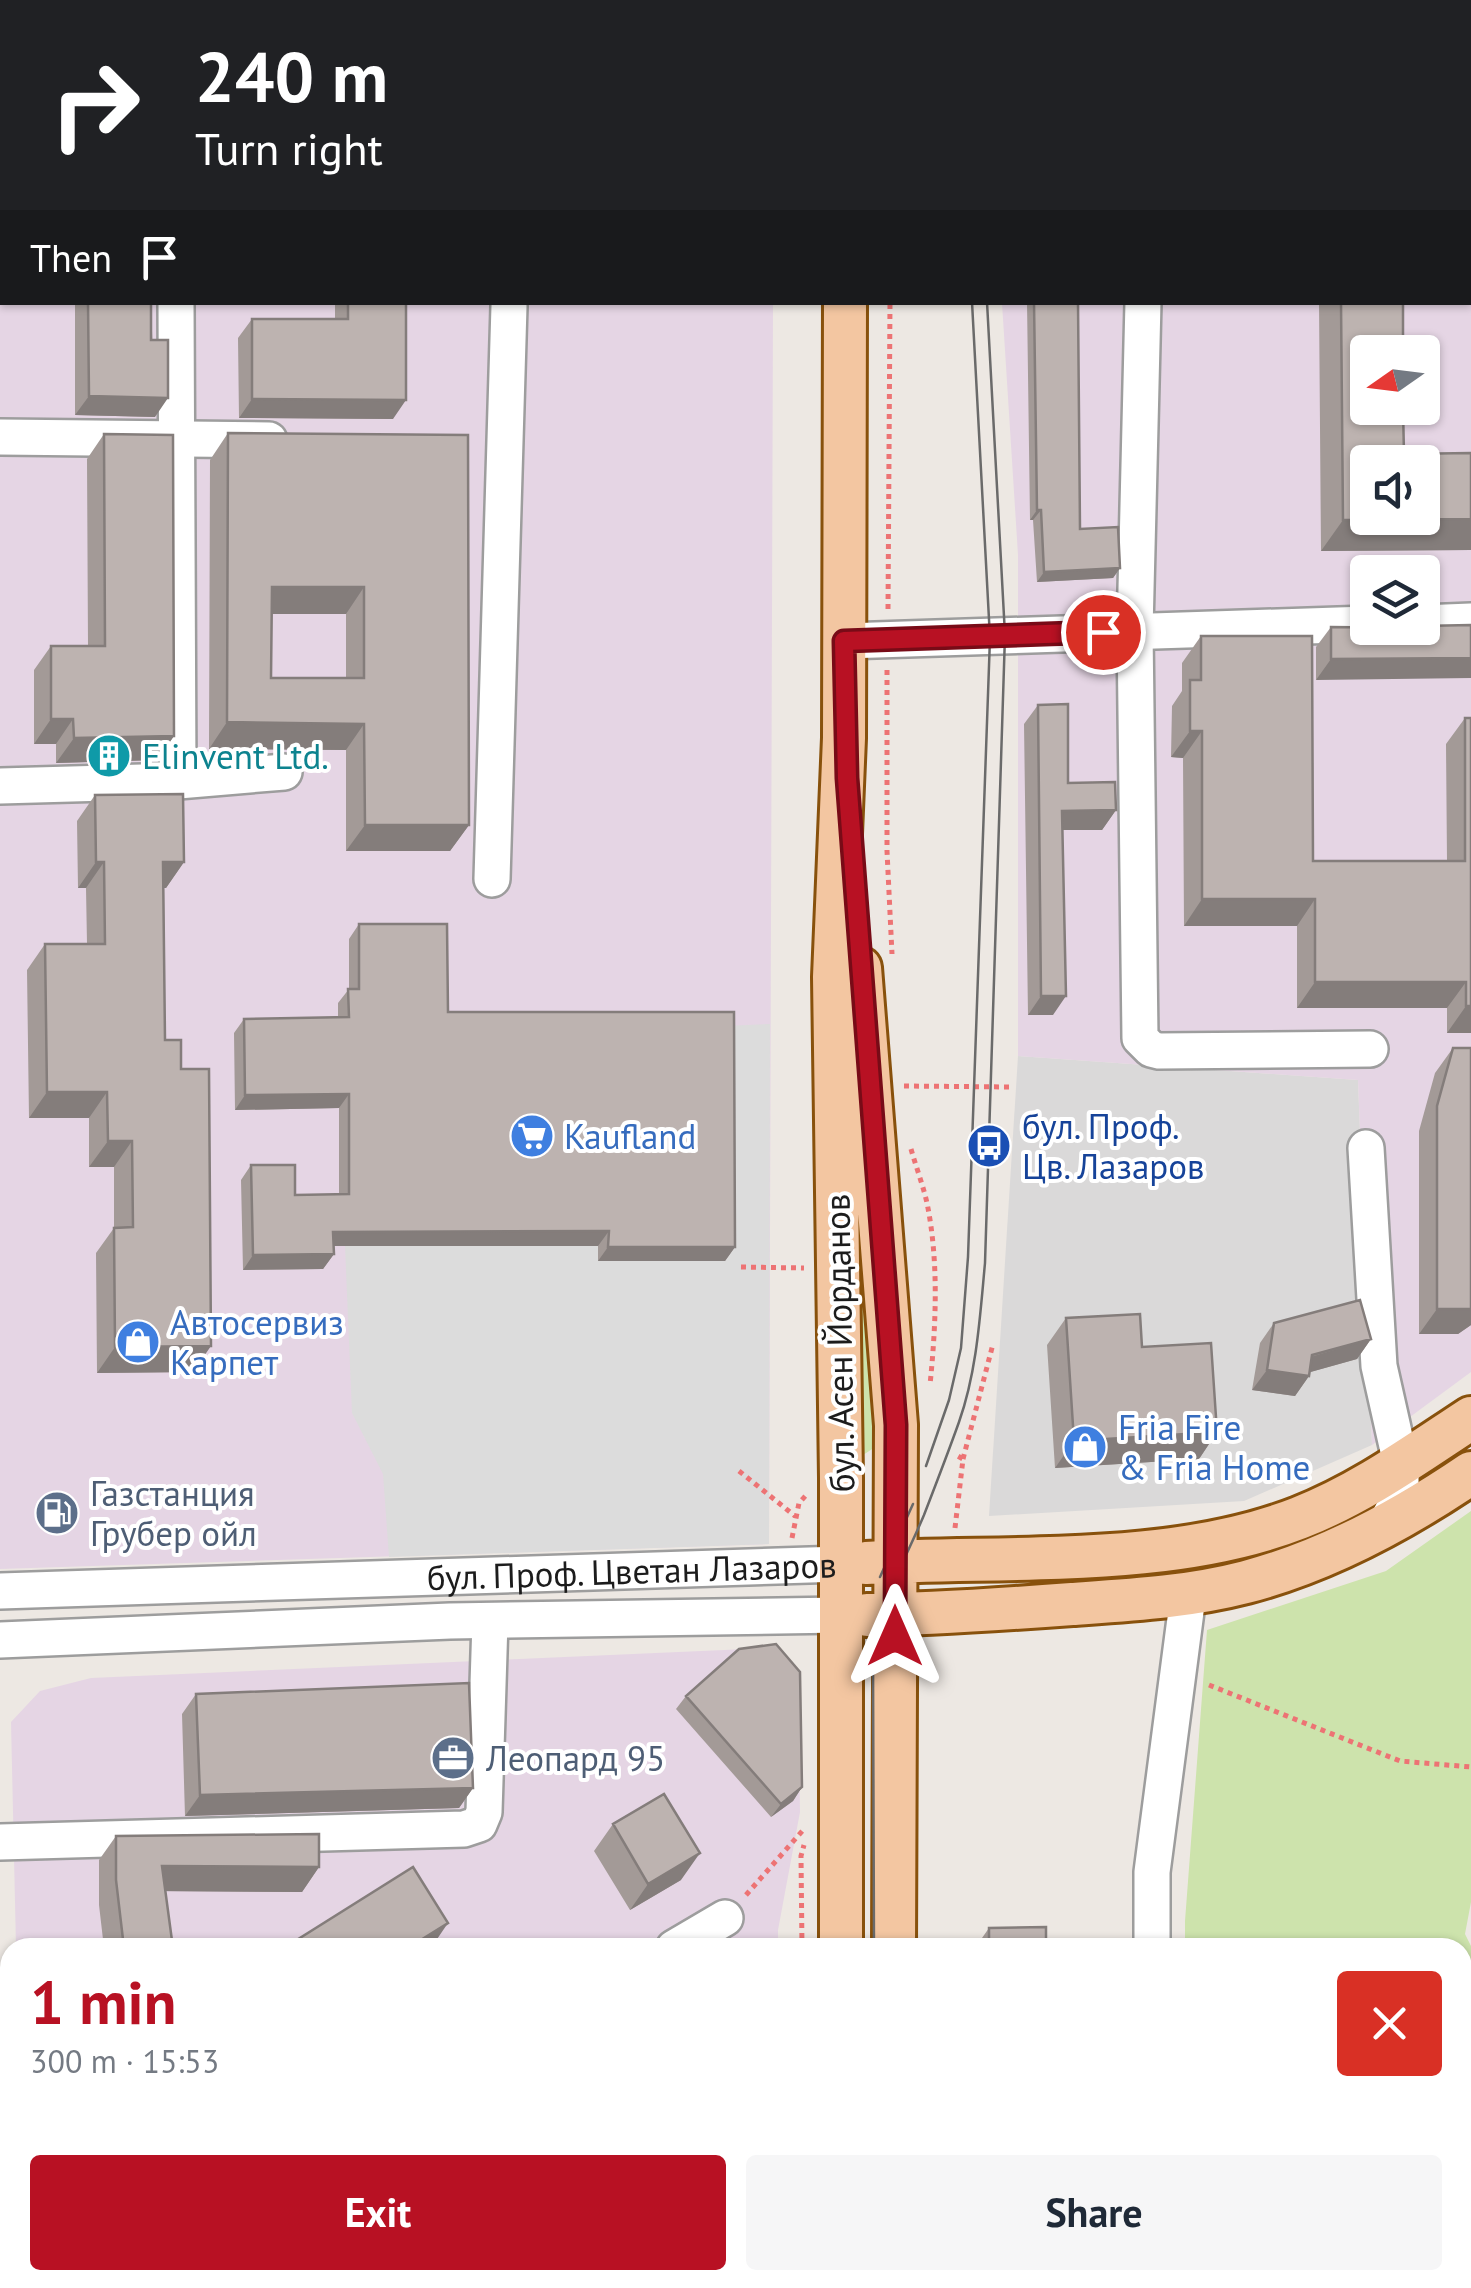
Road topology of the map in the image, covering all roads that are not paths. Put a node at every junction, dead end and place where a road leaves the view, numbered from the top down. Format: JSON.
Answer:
{"nodes":[{"id":1,"x":176,"y":305,"type":"edge"},
{"id":2,"x":844,"y":305,"type":"edge"},
{"id":3,"x":1143,"y":305,"type":"edge"},
{"id":4,"x":508,"y":306,"type":"dead end"},
{"id":5,"x":0,"y":437,"type":"edge"},
{"id":6,"x":177,"y":439,"type":"junction"},
{"id":7,"x":311,"y":440,"type":"edge"},
{"id":8,"x":465,"y":441,"type":"edge"},
{"id":9,"x":504,"y":442,"type":"junction"},
{"id":10,"x":1471,"y":621,"type":"edge"},
{"id":11,"x":1440,"y":622,"type":"edge"},
{"id":12,"x":1350,"y":624,"type":"edge"},
{"id":13,"x":1136,"y":630,"type":"junction"},
{"id":14,"x":844,"y":641,"type":"junction"},
{"id":15,"x":844,"y":738,"type":"junction"},
{"id":16,"x":284,"y":772,"type":"dead end"},
{"id":17,"x":178,"y":781,"type":"junction"},
{"id":18,"x":0,"y":786,"type":"edge"},
{"id":19,"x":492,"y":879,"type":"dead end"},
{"id":20,"x":1370,"y":1049,"type":"dead end"},
{"id":21,"x":1366,"y":1148,"type":"dead end"},
{"id":22,"x":1471,"y":1418,"type":"edge"},
{"id":23,"x":1401,"y":1464,"type":"junction"},
{"id":24,"x":1471,"y":1473,"type":"edge"},
{"id":25,"x":1385,"y":1525,"type":"junction"},
{"id":26,"x":896,"y":1562,"type":"junction"},
{"id":27,"x":841,"y":1564,"type":"junction"},
{"id":28,"x":0,"y":1591,"type":"edge"},
{"id":29,"x":1188,"y":1596,"type":"junction"},
{"id":30,"x":841,"y":1615,"type":"junction"},
{"id":31,"x":895,"y":1615,"type":"junction"},
{"id":32,"x":490,"y":1621,"type":"junction"},
{"id":33,"x":0,"y":1640,"type":"edge"},
{"id":34,"x":0,"y":1842,"type":"edge"},
{"id":35,"x":724,"y":1918,"type":"road end"},
{"id":36,"x":691,"y":1938,"type":"edge"},
{"id":37,"x":841,"y":1938,"type":"edge"},
{"id":38,"x":894,"y":1938,"type":"edge"},
{"id":39,"x":1152,"y":1938,"type":"edge"}],
"edges":[{"from":1,"to":6,"type":"street"},
{"from":2,"to":14,"type":"main road","name":"бул. Асен Йорданов"},
{"from":3,"to":13,"type":"street"},
{"from":4,"to":9,"type":"street"},
{"from":5,"to":6,"type":"street"},
{"from":6,"to":7,"type":"street"},
{"from":6,"to":17,"type":"street"},
{"from":8,"to":9,"type":"street"},
{"from":9,"to":19,"type":"street"},
{"from":10,"to":11,"type":"street"},
{"from":12,"to":13,"type":"street"},
{"from":13,"to":14,"type":"street"},
{"from":13,"to":20,"type":"street"},
{"from":14,"to":15,"type":"main road","name":"бул. Асен Йорданов"},
{"from":15,"to":26,"type":"main road","name":"бул. Асен Йорданов"},
{"from":15,"to":27,"type":"main road","name":"бул. Асен Йорданов"},
{"from":16,"to":17,"type":"street"},
{"from":17,"to":18,"type":"street"},
{"from":21,"to":23,"type":"street"},
{"from":22,"to":23,"type":"main road","name":"бул. Проф. Цветан Лазаров"},
{"from":23,"to":25,"type":"street"},
{"from":23,"to":26,"type":"main road","name":"бул. Проф. Цветан Лазаров"},
{"from":24,"to":25,"type":"main road","name":"бул. Проф. Цветан Лазаров"},
{"from":25,"to":29,"type":"main road","name":"бул. Проф. Цветан Лазаров"},
{"from":26,"to":27,"type":"main road","name":"бул. Проф. Цветан Лазаров"},
{"from":26,"to":31,"type":"main road","name":"бул. Асен Йорданов"},
{"from":27,"to":28,"type":"street","name":"бул. Проф. Цветан Лазаров"},
{"from":27,"to":30,"type":"main road","name":"бул. Асен Йорданов"},
{"from":29,"to":31,"type":"main road","name":"бул. Проф. Цветан Лазаров"},
{"from":29,"to":39,"type":"street"},
{"from":30,"to":31,"type":"main road","name":"бул. Проф. Цветан Лазаров"},
{"from":30,"to":32,"type":"street","name":"бул. Проф. Цветан Лазаров"},
{"from":30,"to":37,"type":"main road","name":"бул. Асен Йорданов"},
{"from":31,"to":38,"type":"main road","name":"бул. Асен Йорданов"},
{"from":32,"to":33,"type":"street","name":"бул. Проф. Цветан Лазаров"},
{"from":32,"to":34,"type":"street"},
{"from":35,"to":36,"type":"street"}]}
